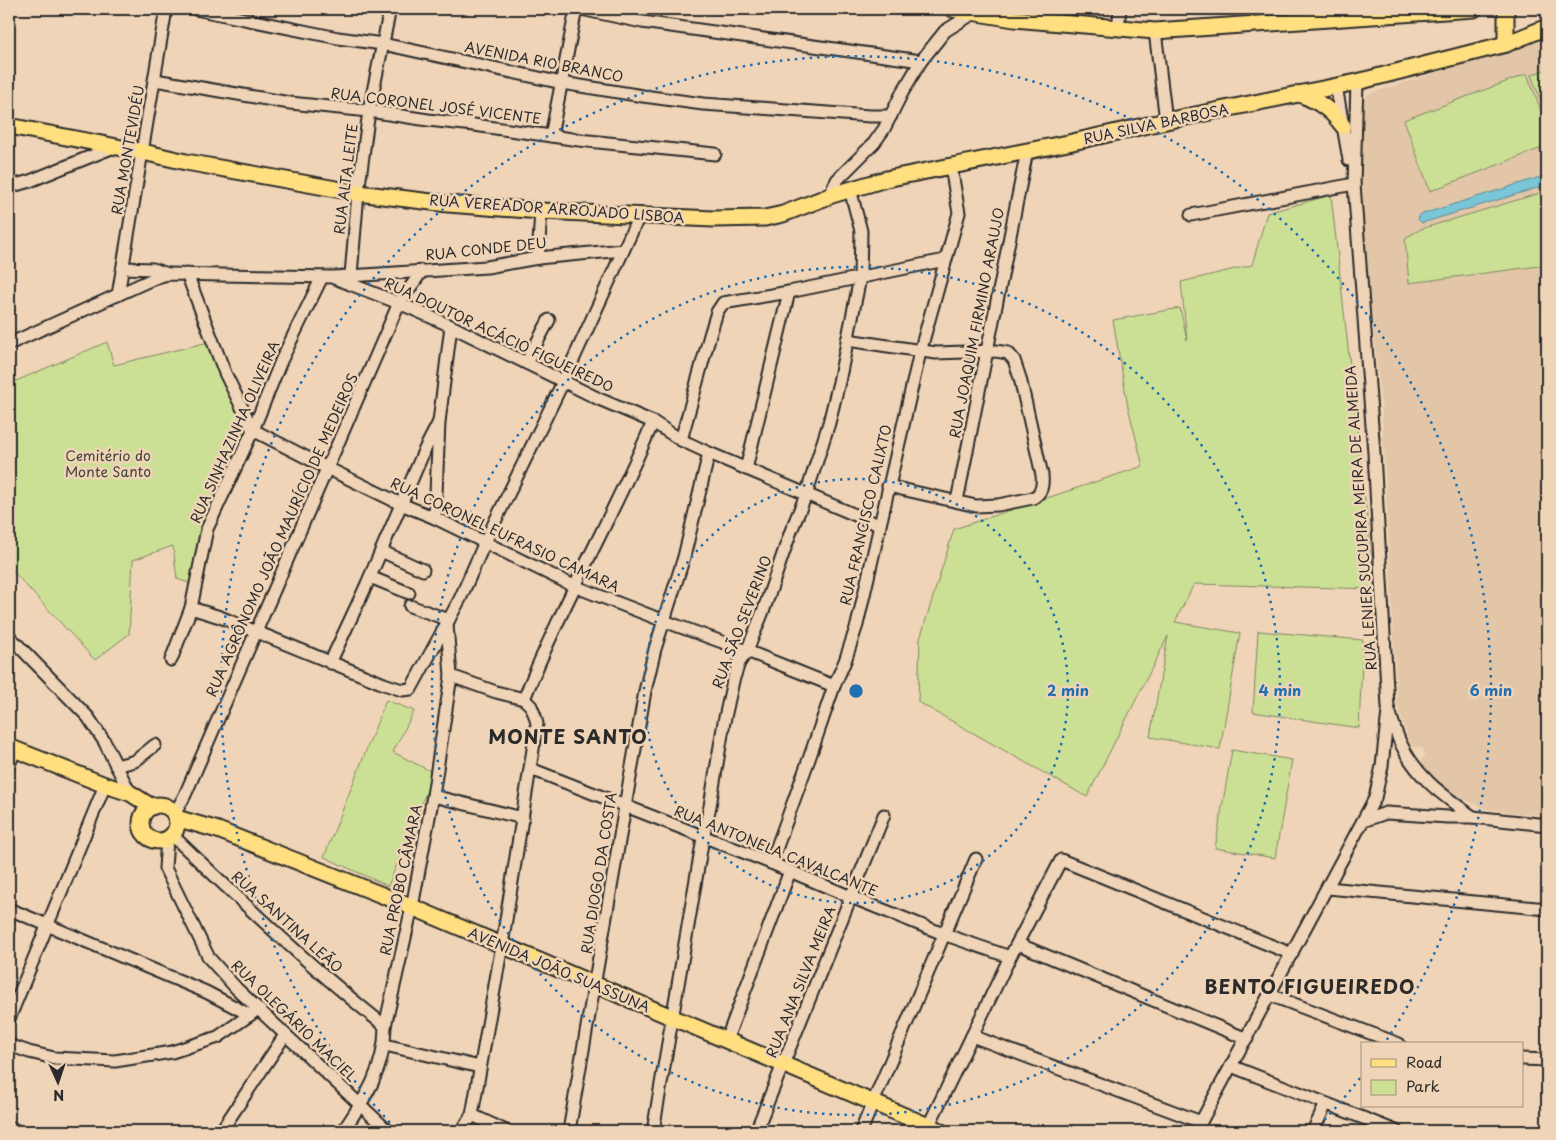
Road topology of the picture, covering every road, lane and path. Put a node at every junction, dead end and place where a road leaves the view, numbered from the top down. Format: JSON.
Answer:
{"nodes":[{"id":1,"x":166,"y":9,"type":"edge"},
{"id":2,"x":195,"y":9,"type":"edge"},
{"id":3,"x":390,"y":9,"type":"edge"},
{"id":4,"x":576,"y":9,"type":"edge"},
{"id":5,"x":581,"y":9,"type":"edge"},
{"id":6,"x":953,"y":9,"type":"edge"},
{"id":7,"x":1120,"y":9,"type":"edge"},
{"id":8,"x":1474,"y":9,"type":"edge"},
{"id":9,"x":1506,"y":9,"type":"edge"},
{"id":10,"x":1430,"y":11,"type":"edge"},
{"id":11,"x":974,"y":14,"type":"junction"},
{"id":12,"x":1010,"y":14,"type":"edge"},
{"id":13,"x":1547,"y":27,"type":"edge"},
{"id":14,"x":1118,"y":29,"type":"junction"},
{"id":15,"x":1155,"y":31,"type":"junction"},
{"id":16,"x":383,"y":44,"type":"junction"},
{"id":17,"x":1506,"y":44,"type":"junction"},
{"id":18,"x":922,"y":60,"type":"junction"},
{"id":19,"x":155,"y":80,"type":"junction"},
{"id":20,"x":1357,"y":82,"type":"junction"},
{"id":21,"x":562,"y":83,"type":"junction"},
{"id":22,"x":1336,"y":86,"type":"junction"},
{"id":23,"x":1299,"y":94,"type":"junction"},
{"id":24,"x":369,"y":111,"type":"junction"},
{"id":25,"x":891,"y":116,"type":"junction"},
{"id":26,"x":1166,"y":121,"type":"junction"},
{"id":27,"x":9,"y":126,"type":"edge"},
{"id":28,"x":1343,"y":126,"type":"junction"},
{"id":29,"x":551,"y":136,"type":"junction"},
{"id":30,"x":114,"y":147,"type":"junction"},
{"id":31,"x":1027,"y":151,"type":"junction"},
{"id":32,"x":143,"y":152,"type":"junction"},
{"id":33,"x":715,"y":154,"type":"dead end"},
{"id":34,"x":951,"y":167,"type":"junction"},
{"id":35,"x":1354,"y":184,"type":"junction"},
{"id":36,"x":9,"y":187,"type":"edge"},
{"id":37,"x":850,"y":189,"type":"junction"},
{"id":38,"x":358,"y":193,"type":"junction"},
{"id":39,"x":832,"y":195,"type":"junction"},
{"id":40,"x":541,"y":211,"type":"junction"},
{"id":41,"x":640,"y":214,"type":"junction"},
{"id":42,"x":1191,"y":215,"type":"dead end"},
{"id":43,"x":765,"y":218,"type":"joint"},
{"id":44,"x":623,"y":250,"type":"junction"},
{"id":45,"x":538,"y":258,"type":"junction"},
{"id":46,"x":944,"y":260,"type":"junction"},
{"id":47,"x":123,"y":268,"type":"junction"},
{"id":48,"x":422,"y":271,"type":"junction"},
{"id":49,"x":168,"y":274,"type":"junction"},
{"id":50,"x":187,"y":274,"type":"junction"},
{"id":51,"x":351,"y":275,"type":"junction"},
{"id":52,"x":327,"y":277,"type":"junction"},
{"id":53,"x":860,"y":278,"type":"junction"},
{"id":54,"x":789,"y":292,"type":"junction"},
{"id":55,"x":118,"y":295,"type":"junction"},
{"id":56,"x":399,"y":302,"type":"junction"},
{"id":57,"x":549,"y":320,"type":"dead end"},
{"id":58,"x":451,"y":326,"type":"junction"},
{"id":59,"x":847,"y":340,"type":"junction"},
{"id":60,"x":9,"y":344,"type":"edge"},
{"id":61,"x":920,"y":352,"type":"junction"},
{"id":62,"x":987,"y":352,"type":"junction"},
{"id":63,"x":526,"y":363,"type":"junction"},
{"id":64,"x":563,"y":382,"type":"junction"},
{"id":65,"x":439,"y":422,"type":"junction"},
{"id":66,"x":653,"y":422,"type":"junction"},
{"id":67,"x":253,"y":430,"type":"junction"},
{"id":68,"x":681,"y":440,"type":"junction"},
{"id":69,"x":709,"y":453,"type":"junction"},
{"id":70,"x":327,"y":468,"type":"junction"},
{"id":71,"x":746,"y":469,"type":"junction"},
{"id":72,"x":888,"y":486,"type":"junction"},
{"id":73,"x":806,"y":495,"type":"junction"},
{"id":74,"x":957,"y":501,"type":"junction"},
{"id":75,"x":401,"y":504,"type":"junction"},
{"id":76,"x":435,"y":518,"type":"junction"},
{"id":77,"x":879,"y":525,"type":"junction"},
{"id":78,"x":485,"y":542,"type":"junction"},
{"id":79,"x":381,"y":551,"type":"junction"},
{"id":80,"x":423,"y":570,"type":"dead end"},
{"id":81,"x":370,"y":577,"type":"junction"},
{"id":82,"x":574,"y":586,"type":"junction"},
{"id":83,"x":409,"y":593,"type":"dead end"},
{"id":84,"x":410,"y":606,"type":"dead end"},
{"id":85,"x":191,"y":608,"type":"junction"},
{"id":86,"x":664,"y":621,"type":"junction"},
{"id":87,"x":448,"y":622,"type":"junction"},
{"id":88,"x":255,"y":633,"type":"junction"},
{"id":89,"x":9,"y":636,"type":"edge"},
{"id":90,"x":747,"y":651,"type":"junction"},
{"id":91,"x":171,"y":660,"type":"dead end"},
{"id":92,"x":330,"y":663,"type":"junction"},
{"id":93,"x":451,"y":676,"type":"junction"},
{"id":94,"x":834,"y":686,"type":"junction"},
{"id":95,"x":524,"y":699,"type":"junction"},
{"id":96,"x":1388,"y":707,"type":"junction"},
{"id":97,"x":1400,"y":742,"type":"junction"},
{"id":98,"x":1384,"y":743,"type":"junction"},
{"id":99,"x":155,"y":745,"type":"dead end"},
{"id":100,"x":12,"y":748,"type":"edge"},
{"id":101,"x":9,"y":765,"type":"edge"},
{"id":102,"x":116,"y":766,"type":"junction"},
{"id":103,"x":531,"y":769,"type":"junction"},
{"id":104,"x":105,"y":785,"type":"junction"},
{"id":105,"x":130,"y":792,"type":"junction"},
{"id":106,"x":1442,"y":795,"type":"junction"},
{"id":107,"x":434,"y":796,"type":"junction"},
{"id":108,"x":1375,"y":798,"type":"junction"},
{"id":109,"x":152,"y":807,"type":"junction"},
{"id":110,"x":626,"y":807,"type":"junction"},
{"id":111,"x":1386,"y":813,"type":"junction"},
{"id":112,"x":175,"y":816,"type":"junction"},
{"id":113,"x":884,"y":816,"type":"dead end"},
{"id":114,"x":1434,"y":817,"type":"junction"},
{"id":115,"x":1473,"y":817,"type":"junction"},
{"id":116,"x":522,"y":818,"type":"junction"},
{"id":117,"x":141,"y":821,"type":"junction"},
{"id":118,"x":1363,"y":821,"type":"junction"},
{"id":119,"x":1547,"y":825,"type":"edge"},
{"id":120,"x":169,"y":837,"type":"junction"},
{"id":121,"x":703,"y":838,"type":"junction"},
{"id":122,"x":976,"y":859,"type":"dead end"},
{"id":123,"x":771,"y":863,"type":"junction"},
{"id":124,"x":790,"y":871,"type":"junction"},
{"id":125,"x":1328,"y":888,"type":"junction"},
{"id":126,"x":851,"y":897,"type":"junction"},
{"id":127,"x":412,"y":907,"type":"junction"},
{"id":128,"x":9,"y":909,"type":"edge"},
{"id":129,"x":1547,"y":909,"type":"edge"},
{"id":130,"x":47,"y":926,"type":"junction"},
{"id":131,"x":946,"y":935,"type":"junction"},
{"id":132,"x":1018,"y":944,"type":"junction"},
{"id":133,"x":502,"y":945,"type":"junction"},
{"id":134,"x":1292,"y":954,"type":"junction"},
{"id":135,"x":1010,"y":957,"type":"junction"},
{"id":136,"x":595,"y":986,"type":"junction"},
{"id":137,"x":1270,"y":995,"type":"junction"},
{"id":138,"x":254,"y":1012,"type":"junction"},
{"id":139,"x":672,"y":1018,"type":"junction"},
{"id":140,"x":9,"y":1019,"type":"edge"},
{"id":141,"x":385,"y":1026,"type":"junction"},
{"id":142,"x":286,"y":1035,"type":"junction"},
{"id":143,"x":972,"y":1036,"type":"junction"},
{"id":144,"x":1247,"y":1039,"type":"junction"},
{"id":145,"x":726,"y":1041,"type":"junction"},
{"id":146,"x":1394,"y":1042,"type":"edge"},
{"id":147,"x":385,"y":1044,"type":"junction"},
{"id":148,"x":9,"y":1045,"type":"edge"},
{"id":149,"x":1524,"y":1059,"type":"edge"},
{"id":150,"x":1547,"y":1060,"type":"edge"},
{"id":151,"x":784,"y":1064,"type":"junction"},
{"id":152,"x":1232,"y":1066,"type":"junction"},
{"id":153,"x":480,"y":1067,"type":"junction"},
{"id":154,"x":873,"y":1103,"type":"junction"},
{"id":155,"x":1326,"y":1104,"type":"junction"},
{"id":156,"x":360,"y":1107,"type":"junction"},
{"id":157,"x":472,"y":1115,"type":"junction"},
{"id":158,"x":9,"y":1127,"type":"edge"},
{"id":159,"x":1198,"y":1127,"type":"edge"},
{"id":160,"x":934,"y":1129,"type":"edge"},
{"id":161,"x":17,"y":1131,"type":"edge"},
{"id":162,"x":222,"y":1131,"type":"edge"},
{"id":163,"x":343,"y":1131,"type":"edge"},
{"id":164,"x":388,"y":1131,"type":"edge"},
{"id":165,"x":462,"y":1131,"type":"edge"},
{"id":166,"x":506,"y":1131,"type":"edge"},
{"id":167,"x":569,"y":1131,"type":"edge"},
{"id":168,"x":653,"y":1131,"type":"edge"},
{"id":169,"x":756,"y":1131,"type":"edge"},
{"id":170,"x":861,"y":1131,"type":"edge"},
{"id":171,"x":1313,"y":1131,"type":"edge"},
{"id":172,"x":1396,"y":1131,"type":"edge"}],
"edges":[{"from":1,"to":19,"type":"street","name":"RUA MONTEVIDÉU"},
{"from":2,"to":16,"type":"street","name":"AVENIDA RIO BRANCO"},
{"from":3,"to":16,"type":"street","name":"RUA ALTA LEITE"},
{"from":4,"to":21,"type":"street"},
{"from":5,"to":18,"type":"street"},
{"from":6,"to":11,"type":"main road"},
{"from":7,"to":14,"type":"street"},
{"from":8,"to":10,"type":"main road"},
{"from":9,"to":17,"type":"main road"},
{"from":10,"to":15,"type":"main road"},
{"from":11,"to":12,"type":"main road"},
{"from":11,"to":18,"type":"street"},
{"from":12,"to":14,"type":"main road"},
{"from":13,"to":17,"type":"main road","name":"RUA SILVA BARBOSA"},
{"from":14,"to":15,"type":"main road"},
{"from":15,"to":26,"type":"street"},
{"from":16,"to":21,"type":"street","name":"AVENIDA RIO BRANCO"},
{"from":16,"to":24,"type":"street","name":"RUA ALTA LEITE"},
{"from":17,"to":20,"type":"main road","name":"RUA SILVA BARBOSA"},
{"from":18,"to":25,"type":"street"},
{"from":19,"to":24,"type":"street","name":"RUA CORONEL JOSÉ VICENTE"},
{"from":19,"to":32,"type":"street","name":"RUA MONTEVIDÉU"},
{"from":20,"to":22,"type":"main road","name":"RUA SILVA BARBOSA"},
{"from":20,"to":35,"type":"street","name":"RUA LENIER SUCUPIRA MEIRA DE ALMEIDA"},
{"from":21,"to":25,"type":"street","name":"AVENIDA RIO BRANCO"},
{"from":21,"to":29,"type":"street"},
{"from":22,"to":23,"type":"main road","name":"RUA SILVA BARBOSA"},
{"from":22,"to":28,"type":"street","name":"RUA LENIER SUCUPIRA MEIRA DE ALMEIDA"},
{"from":23,"to":26,"type":"main road","name":"RUA SILVA BARBOSA"},
{"from":23,"to":28,"type":"main road"},
{"from":24,"to":29,"type":"street","name":"RUA CORONEL JOSÉ VICENTE"},
{"from":24,"to":38,"type":"street","name":"RUA ALTA LEITE"},
{"from":25,"to":39,"type":"street"},
{"from":26,"to":31,"type":"main road","name":"RUA SILVA BARBOSA"},
{"from":27,"to":30,"type":"main road","name":"RUA VEREADOR ARROJADO LISBOA"},
{"from":28,"to":35,"type":"street","name":"RUA LENIER SUCUPIRA MEIRA DE ALMEIDA"},
{"from":29,"to":33,"type":"street","name":"RUA CORONEL JOSÉ VICENTE"},
{"from":30,"to":32,"type":"main road","name":"RUA VEREADOR ARROJADO LISBOA"},
{"from":30,"to":36,"type":"street"},
{"from":31,"to":34,"type":"main road","name":"RUA SILVA BARBOSA"},
{"from":31,"to":62,"type":"street","name":"RUA JOAQUIM FIRMINO ARAUJO"},
{"from":32,"to":38,"type":"main road","name":"RUA VEREADOR ARROJADO LISBOA"},
{"from":32,"to":47,"type":"street","name":"RUA MONTEVIDÉU"},
{"from":34,"to":37,"type":"main road","name":"RUA SILVA BARBOSA"},
{"from":34,"to":46,"type":"street","name":"RUA FRANCISCO CALIXTO"},
{"from":35,"to":42,"type":"street"},
{"from":35,"to":96,"type":"street","name":"RUA LENIER SUCUPIRA MEIRA DE ALMEIDA"},
{"from":37,"to":39,"type":"main road","name":"RUA SILVA BARBOSA"},
{"from":37,"to":53,"type":"street","name":"RUA SÃO SEVERINO"},
{"from":38,"to":40,"type":"main road","name":"RUA VEREADOR ARROJADO LISBOA"},
{"from":38,"to":51,"type":"street","name":"RUA ALTA LEITE"},
{"from":39,"to":43,"type":"main road","name":"RUA SILVA BARBOSA"},
{"from":40,"to":41,"type":"main road","name":"RUA VEREADOR ARROJADO LISBOA"},
{"from":40,"to":45,"type":"street"},
{"from":41,"to":43,"type":"main road","name":"RUA VEREADOR ARROJADO LISBOA"},
{"from":41,"to":44,"type":"street"},
{"from":44,"to":45,"type":"street","name":"RUA CONDE DEU"},
{"from":44,"to":64,"type":"street"},
{"from":45,"to":48,"type":"street","name":"RUA CONDE DEU"},
{"from":46,"to":53,"type":"street"},
{"from":46,"to":61,"type":"street","name":"RUA FRANCISCO CALIXTO"},
{"from":47,"to":49,"type":"street"},
{"from":47,"to":55,"type":"street","name":"RUA MONTEVIDÉU"},
{"from":48,"to":51,"type":"street","name":"RUA CONDE DEU"},
{"from":48,"to":56,"type":"street","name":"RUA AGRÔNOMO JOÃO MAURÍCIO DE MEDEIROS"},
{"from":49,"to":50,"type":"street","name":"RUA DOUTOR ACÁCIO FIGUEIREDO"},
{"from":49,"to":55,"type":"street","name":"RUA DOUTOR ACÁCIO FIGUEIREDO"},
{"from":50,"to":52,"type":"street","name":"RUA DOUTOR ACÁCIO FIGUEIREDO"},
{"from":50,"to":67,"type":"street"},
{"from":51,"to":52,"type":"street"},
{"from":52,"to":56,"type":"street","name":"RUA DOUTOR ACÁCIO FIGUEIREDO"},
{"from":52,"to":67,"type":"street","name":"RUA SINHAZINHA OLIVEIRA"},
{"from":53,"to":54,"type":"street"},
{"from":53,"to":59,"type":"street","name":"RUA SÃO SEVERINO"},
{"from":54,"to":68,"type":"street"},
{"from":54,"to":71,"type":"street"},
{"from":55,"to":60,"type":"street","name":"RUA DOUTOR ACÁCIO FIGUEIREDO"},
{"from":56,"to":58,"type":"street","name":"RUA DOUTOR ACÁCIO FIGUEIREDO"},
{"from":56,"to":70,"type":"street","name":"RUA AGRÔNOMO JOÃO MAURÍCIO DE MEDEIROS"},
{"from":57,"to":63,"type":"street"},
{"from":58,"to":63,"type":"street","name":"RUA DOUTOR ACÁCIO FIGUEIREDO"},
{"from":58,"to":65,"type":"street"},
{"from":59,"to":61,"type":"street"},
{"from":59,"to":73,"type":"street","name":"RUA SÃO SEVERINO"},
{"from":61,"to":62,"type":"street"},
{"from":61,"to":72,"type":"street","name":"RUA FRANCISCO CALIXTO"},
{"from":62,"to":74,"type":"street","name":"RUA JOAQUIM FIRMINO ARAUJO"},
{"from":62,"to":74,"type":"street"},
{"from":63,"to":64,"type":"street","name":"RUA DOUTOR ACÁCIO FIGUEIREDO"},
{"from":64,"to":66,"type":"street","name":"RUA DOUTOR ACÁCIO FIGUEIREDO"},
{"from":64,"to":78,"type":"street"},
{"from":65,"to":75,"type":"street"},
{"from":65,"to":76,"type":"street"},
{"from":66,"to":68,"type":"street","name":"RUA DOUTOR ACÁCIO FIGUEIREDO"},
{"from":66,"to":82,"type":"street"},
{"from":67,"to":70,"type":"street","name":"RUA CORONEL EUFRASIO CAMARA"},
{"from":67,"to":85,"type":"street","name":"RUA SINHAZINHA OLIVEIRA"},
{"from":68,"to":69,"type":"street","name":"RUA DOUTOR ACÁCIO FIGUEIREDO"},
{"from":69,"to":71,"type":"street","name":"RUA DOUTOR ACÁCIO FIGUEIREDO"},
{"from":69,"to":86,"type":"street","name":"RUA DIOGO DA COSTA"},
{"from":70,"to":75,"type":"street","name":"RUA CORONEL EUFRASIO CAMARA"},
{"from":70,"to":88,"type":"street","name":"RUA AGRÔNOMO JOÃO MAURÍCIO DE MEDEIROS"},
{"from":71,"to":73,"type":"street","name":"RUA DOUTOR ACÁCIO FIGUEIREDO"},
{"from":72,"to":74,"type":"street"},
{"from":72,"to":77,"type":"street","name":"RUA FRANCISCO CALIXTO"},
{"from":73,"to":77,"type":"street","name":"RUA DOUTOR ACÁCIO FIGUEIREDO"},
{"from":73,"to":90,"type":"street","name":"RUA SÃO SEVERINO"},
{"from":75,"to":76,"type":"street","name":"RUA CORONEL EUFRASIO CAMARA"},
{"from":75,"to":79,"type":"street"},
{"from":76,"to":78,"type":"street","name":"RUA CORONEL EUFRASIO CAMARA"},
{"from":77,"to":94,"type":"street","name":"RUA FRANCISCO CALIXTO"},
{"from":78,"to":82,"type":"street","name":"RUA CORONEL EUFRASIO CAMARA"},
{"from":78,"to":87,"type":"street"},
{"from":79,"to":80,"type":"street"},
{"from":79,"to":81,"type":"street"},
{"from":81,"to":83,"type":"street"},
{"from":81,"to":92,"type":"street"},
{"from":82,"to":86,"type":"street","name":"RUA CORONEL EUFRASIO CAMARA"},
{"from":82,"to":95,"type":"street"},
{"from":84,"to":87,"type":"street"},
{"from":85,"to":88,"type":"street"},
{"from":85,"to":91,"type":"street","name":"RUA SINHAZINHA OLIVEIRA"},
{"from":86,"to":90,"type":"street","name":"RUA CORONEL EUFRASIO CAMARA"},
{"from":86,"to":110,"type":"street","name":"RUA DIOGO DA COSTA"},
{"from":87,"to":92,"type":"street"},
{"from":87,"to":93,"type":"street","name":"RUA PROBO CÂMARA"},
{"from":88,"to":92,"type":"street"},
{"from":88,"to":112,"type":"street","name":"RUA AGRÔNOMO JOÃO MAURÍCIO DE MEDEIROS"},
{"from":89,"to":102,"type":"street"},
{"from":90,"to":94,"type":"street","name":"RUA CORONEL EUFRASIO CAMARA"},
{"from":90,"to":121,"type":"street","name":"RUA SÃO SEVERINO"},
{"from":93,"to":95,"type":"street"},
{"from":93,"to":107,"type":"street","name":"RUA PROBO CÂMARA"},
{"from":94,"to":123,"type":"street","name":"RUA FRANCISCO CALIXTO"},
{"from":95,"to":103,"type":"street"},
{"from":96,"to":97,"type":"street","name":"RUA LENIER SUCUPIRA MEIRA DE ALMEIDA"},
{"from":96,"to":98,"type":"street"},
{"from":97,"to":98,"type":"street"},
{"from":97,"to":106,"type":"street","name":"RUA LENIER SUCUPIRA MEIRA DE ALMEIDA"},
{"from":98,"to":108,"type":"street"},
{"from":99,"to":102,"type":"street"},
{"from":100,"to":101,"type":"street"},
{"from":100,"to":104,"type":"main road"},
{"from":102,"to":105,"type":"street"},
{"from":103,"to":110,"type":"street","name":"RUA ANTONELA CAVALCANTE"},
{"from":103,"to":116,"type":"street"},
{"from":104,"to":105,"type":"main road"},
{"from":104,"to":130,"type":"street"},
{"from":105,"to":109,"type":"main road"},
{"from":105,"to":117,"type":"main road"},
{"from":106,"to":114,"type":"street"},
{"from":106,"to":115,"type":"street","name":"RUA LENIER SUCUPIRA MEIRA DE ALMEIDA"},
{"from":107,"to":116,"type":"street"},
{"from":107,"to":127,"type":"street","name":"RUA PROBO CÂMARA"},
{"from":108,"to":111,"type":"street"},
{"from":108,"to":118,"type":"street"},
{"from":109,"to":112,"type":"main road"},
{"from":109,"to":117,"type":"main road"},
{"from":110,"to":121,"type":"street","name":"RUA ANTONELA CAVALCANTE"},
{"from":110,"to":136,"type":"street","name":"RUA DIOGO DA COSTA"},
{"from":111,"to":114,"type":"street"},
{"from":111,"to":118,"type":"street"},
{"from":112,"to":120,"type":"main road"},
{"from":112,"to":127,"type":"main road","name":"AVENIDA JOÃO SUASSUNA"},
{"from":113,"to":126,"type":"street","name":"RUA ANA SILVA MEIRA"},
{"from":114,"to":115,"type":"street"},
{"from":115,"to":119,"type":"street"},
{"from":116,"to":133,"type":"street"},
{"from":117,"to":120,"type":"main road"},
{"from":118,"to":125,"type":"street"},
{"from":120,"to":138,"type":"street","name":"RUA OLEGÁRIO MACIEL"},
{"from":120,"to":141,"type":"street","name":"RUA SANTINA LEÃO"},
{"from":121,"to":123,"type":"street","name":"RUA ANTONELA CAVALCANTE"},
{"from":121,"to":139,"type":"street","name":"RUA SÃO SEVERINO"},
{"from":122,"to":131,"type":"street"},
{"from":123,"to":124,"type":"street","name":"RUA ANTONELA CAVALCANTE"},
{"from":124,"to":126,"type":"street","name":"RUA ANTONELA CAVALCANTE"},
{"from":124,"to":145,"type":"street"},
{"from":125,"to":129,"type":"street"},
{"from":125,"to":134,"type":"street"},
{"from":126,"to":131,"type":"street","name":"RUA ANTONELA CAVALCANTE"},
{"from":126,"to":151,"type":"street","name":"RUA ANA SILVA MEIRA"},
{"from":127,"to":133,"type":"main road","name":"AVENIDA JOÃO SUASSUNA"},
{"from":127,"to":141,"type":"street","name":"RUA PROBO CÂMARA"},
{"from":128,"to":130,"type":"street"},
{"from":130,"to":138,"type":"street"},
{"from":130,"to":140,"type":"street"},
{"from":131,"to":135,"type":"street","name":"RUA ANTONELA CAVALCANTE"},
{"from":131,"to":154,"type":"street"},
{"from":132,"to":134,"type":"street"},
{"from":132,"to":135,"type":"street"},
{"from":132,"to":144,"type":"street"},
{"from":133,"to":136,"type":"main road","name":"AVENIDA JOÃO SUASSUNA"},
{"from":133,"to":153,"type":"street"},
{"from":134,"to":137,"type":"street"},
{"from":135,"to":143,"type":"street"},
{"from":136,"to":139,"type":"main road","name":"AVENIDA JOÃO SUASSUNA"},
{"from":136,"to":167,"type":"street","name":"RUA DIOGO DA COSTA"},
{"from":137,"to":144,"type":"street"},
{"from":137,"to":146,"type":"street"},
{"from":138,"to":142,"type":"street","name":"RUA OLEGÁRIO MACIEL"},
{"from":138,"to":148,"type":"street"},
{"from":139,"to":145,"type":"main road","name":"AVENIDA JOÃO SUASSUNA"},
{"from":139,"to":168,"type":"street","name":"RUA SÃO SEVERINO"},
{"from":141,"to":147,"type":"street","name":"RUA PROBO CÂMARA"},
{"from":142,"to":156,"type":"street","name":"RUA OLEGÁRIO MACIEL"},
{"from":142,"to":162,"type":"street"},
{"from":143,"to":159,"type":"street"},
{"from":143,"to":160,"type":"street"},
{"from":144,"to":152,"type":"street"},
{"from":145,"to":151,"type":"main road","name":"AVENIDA JOÃO SUASSUNA"},
{"from":147,"to":153,"type":"street"},
{"from":147,"to":156,"type":"street","name":"RUA PROBO CÂMARA"},
{"from":149,"to":150,"type":"street"},
{"from":151,"to":154,"type":"main road","name":"AVENIDA JOÃO SUASSUNA"},
{"from":151,"to":169,"type":"street","name":"RUA ANA SILVA MEIRA"},
{"from":152,"to":155,"type":"street"},
{"from":152,"to":159,"type":"street"},
{"from":153,"to":157,"type":"street"},
{"from":154,"to":160,"type":"main road","name":"AVENIDA JOÃO SUASSUNA"},
{"from":154,"to":170,"type":"street"},
{"from":155,"to":171,"type":"street"},
{"from":155,"to":172,"type":"street"},
{"from":156,"to":163,"type":"street","name":"RUA PROBO CÂMARA"},
{"from":156,"to":164,"type":"street","name":"RUA OLEGÁRIO MACIEL"},
{"from":157,"to":165,"type":"street"},
{"from":157,"to":166,"type":"street"},
{"from":158,"to":161,"type":"street"}]}
